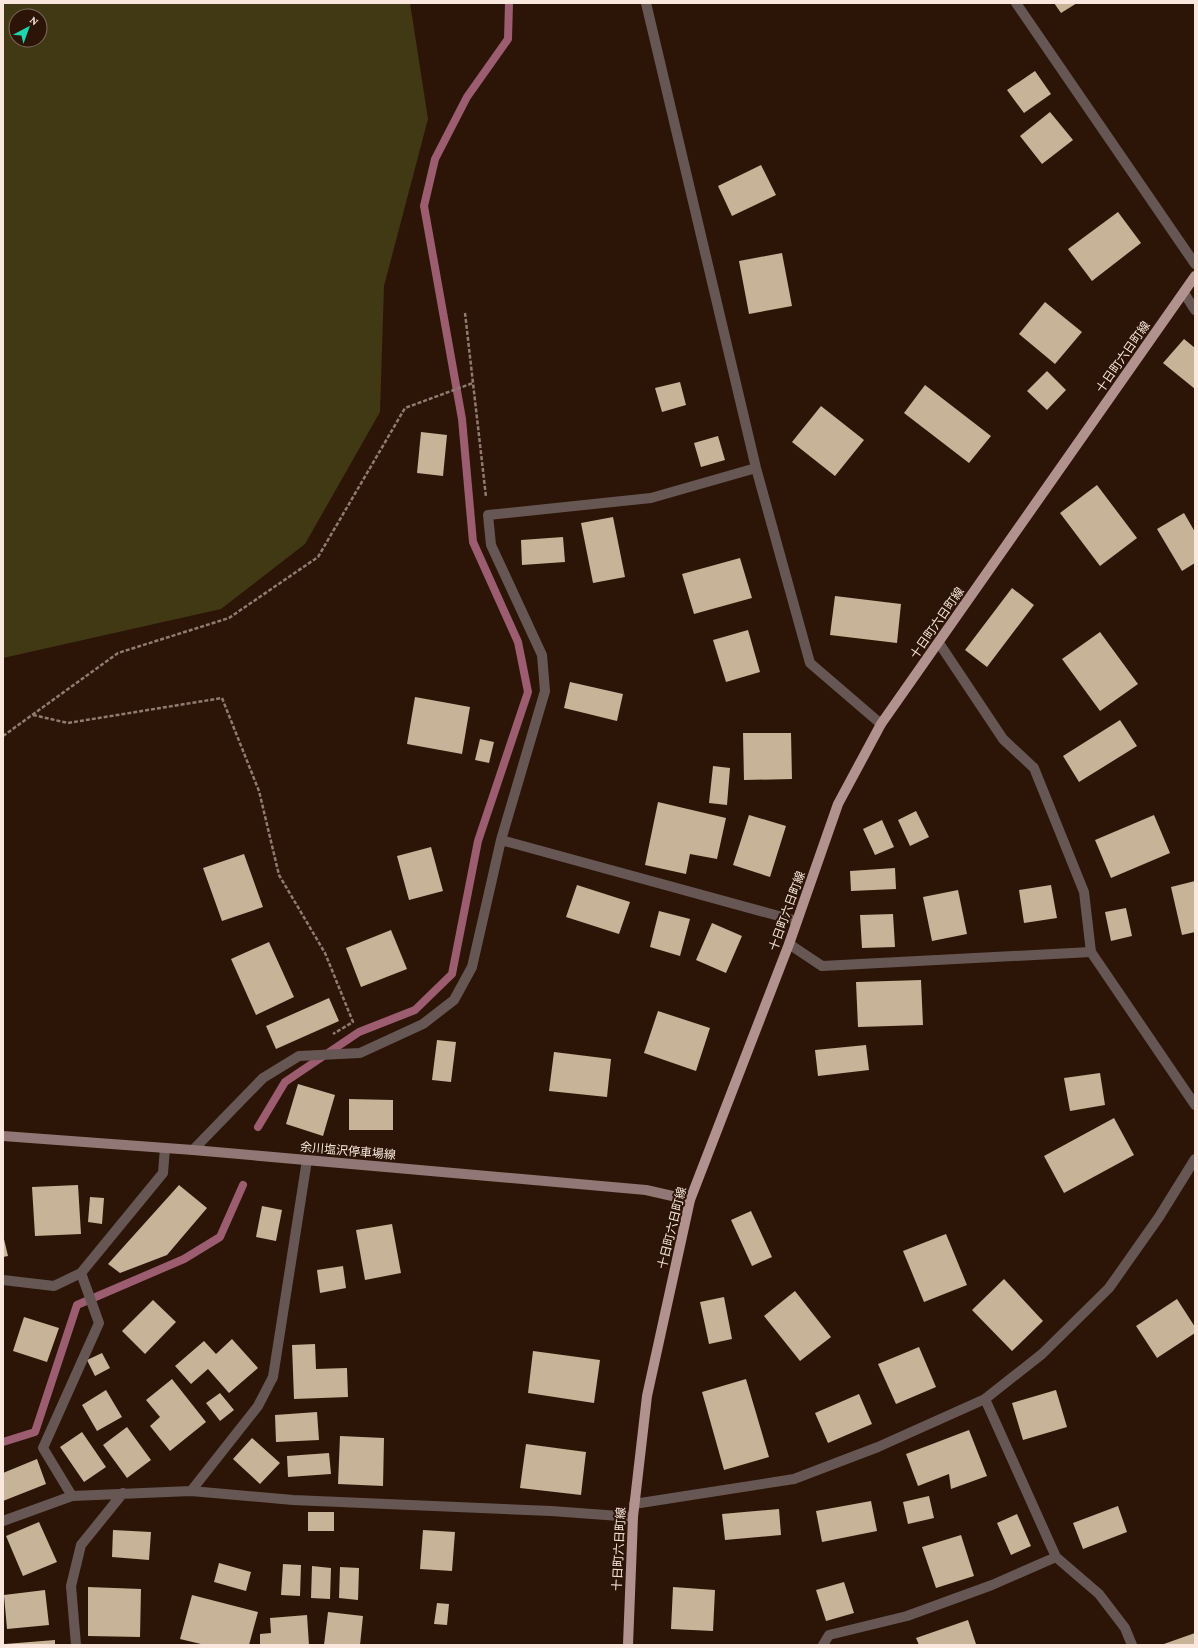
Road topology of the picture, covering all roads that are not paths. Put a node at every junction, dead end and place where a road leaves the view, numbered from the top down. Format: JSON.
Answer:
{"nodes":[{"id":1,"x":646,"y":3,"type":"edge"},
{"id":2,"x":1016,"y":3,"type":"edge"},
{"id":3,"x":1195,"y":264,"type":"edge"},
{"id":4,"x":1195,"y":276,"type":"edge"},
{"id":5,"x":1184,"y":293,"type":"junction"},
{"id":6,"x":1195,"y":310,"type":"edge"},
{"id":7,"x":756,"y":468,"type":"junction"},
{"id":8,"x":939,"y":643,"type":"junction"},
{"id":9,"x":881,"y":724,"type":"junction"},
{"id":10,"x":501,"y":840,"type":"junction"},
{"id":11,"x":797,"y":921,"type":"junction"},
{"id":12,"x":789,"y":944,"type":"junction"},
{"id":13,"x":1091,"y":952,"type":"junction"},
{"id":14,"x":1195,"y":1105,"type":"edge"},
{"id":15,"x":3,"y":1136,"type":"edge"},
{"id":16,"x":165,"y":1148,"type":"junction"},
{"id":17,"x":193,"y":1150,"type":"junction"},
{"id":18,"x":1195,"y":1159,"type":"edge"},
{"id":19,"x":307,"y":1160,"type":"junction"},
{"id":20,"x":690,"y":1200,"type":"junction"},
{"id":21,"x":80,"y":1273,"type":"junction"},
{"id":22,"x":3,"y":1280,"type":"edge"},
{"id":23,"x":985,"y":1399,"type":"junction"},
{"id":24,"x":190,"y":1491,"type":"junction"},
{"id":25,"x":122,"y":1494,"type":"junction"},
{"id":26,"x":72,"y":1496,"type":"junction"},
{"id":27,"x":634,"y":1504,"type":"junction"},
{"id":28,"x":633,"y":1517,"type":"junction"},
{"id":29,"x":3,"y":1521,"type":"edge"},
{"id":30,"x":1056,"y":1557,"type":"junction"},
{"id":31,"x":76,"y":1645,"type":"edge"},
{"id":32,"x":628,"y":1645,"type":"edge"},
{"id":33,"x":824,"y":1645,"type":"edge"},
{"id":34,"x":1132,"y":1645,"type":"edge"}],
"edges":[{"from":1,"to":7,"type":"street"},
{"from":2,"to":3,"type":"street"},
{"from":4,"to":5,"type":"main road","name":"十日町六日町線"},
{"from":5,"to":6,"type":"street"},
{"from":5,"to":8,"type":"main road","name":"十日町六日町線"},
{"from":7,"to":9,"type":"street"},
{"from":7,"to":10,"type":"street"},
{"from":8,"to":9,"type":"main road","name":"十日町六日町線"},
{"from":8,"to":13,"type":"street"},
{"from":9,"to":11,"type":"main road","name":"十日町六日町線"},
{"from":10,"to":11,"type":"street"},
{"from":10,"to":17,"type":"street"},
{"from":11,"to":12,"type":"main road","name":"十日町六日町線"},
{"from":12,"to":13,"type":"street"},
{"from":12,"to":20,"type":"main road","name":"十日町六日町線"},
{"from":13,"to":14,"type":"street"},
{"from":15,"to":16,"type":"main road","name":"余川塩沢停車場線"},
{"from":16,"to":17,"type":"main road","name":"余川塩沢停車場線"},
{"from":16,"to":21,"type":"street"},
{"from":17,"to":19,"type":"main road","name":"余川塩沢停車場線"},
{"from":18,"to":23,"type":"street"},
{"from":19,"to":20,"type":"main road","name":"余川塩沢停車場線"},
{"from":19,"to":24,"type":"street"},
{"from":20,"to":27,"type":"main road","name":"十日町六日町線"},
{"from":21,"to":22,"type":"street"},
{"from":21,"to":26,"type":"street"},
{"from":23,"to":27,"type":"street"},
{"from":23,"to":30,"type":"street"},
{"from":24,"to":25,"type":"street"},
{"from":24,"to":28,"type":"street"},
{"from":25,"to":26,"type":"street"},
{"from":25,"to":31,"type":"street"},
{"from":26,"to":29,"type":"street"},
{"from":27,"to":28,"type":"main road","name":"十日町六日町線"},
{"from":28,"to":32,"type":"main road","name":"十日町六日町線"},
{"from":30,"to":33,"type":"street"},
{"from":30,"to":34,"type":"street"}]}
